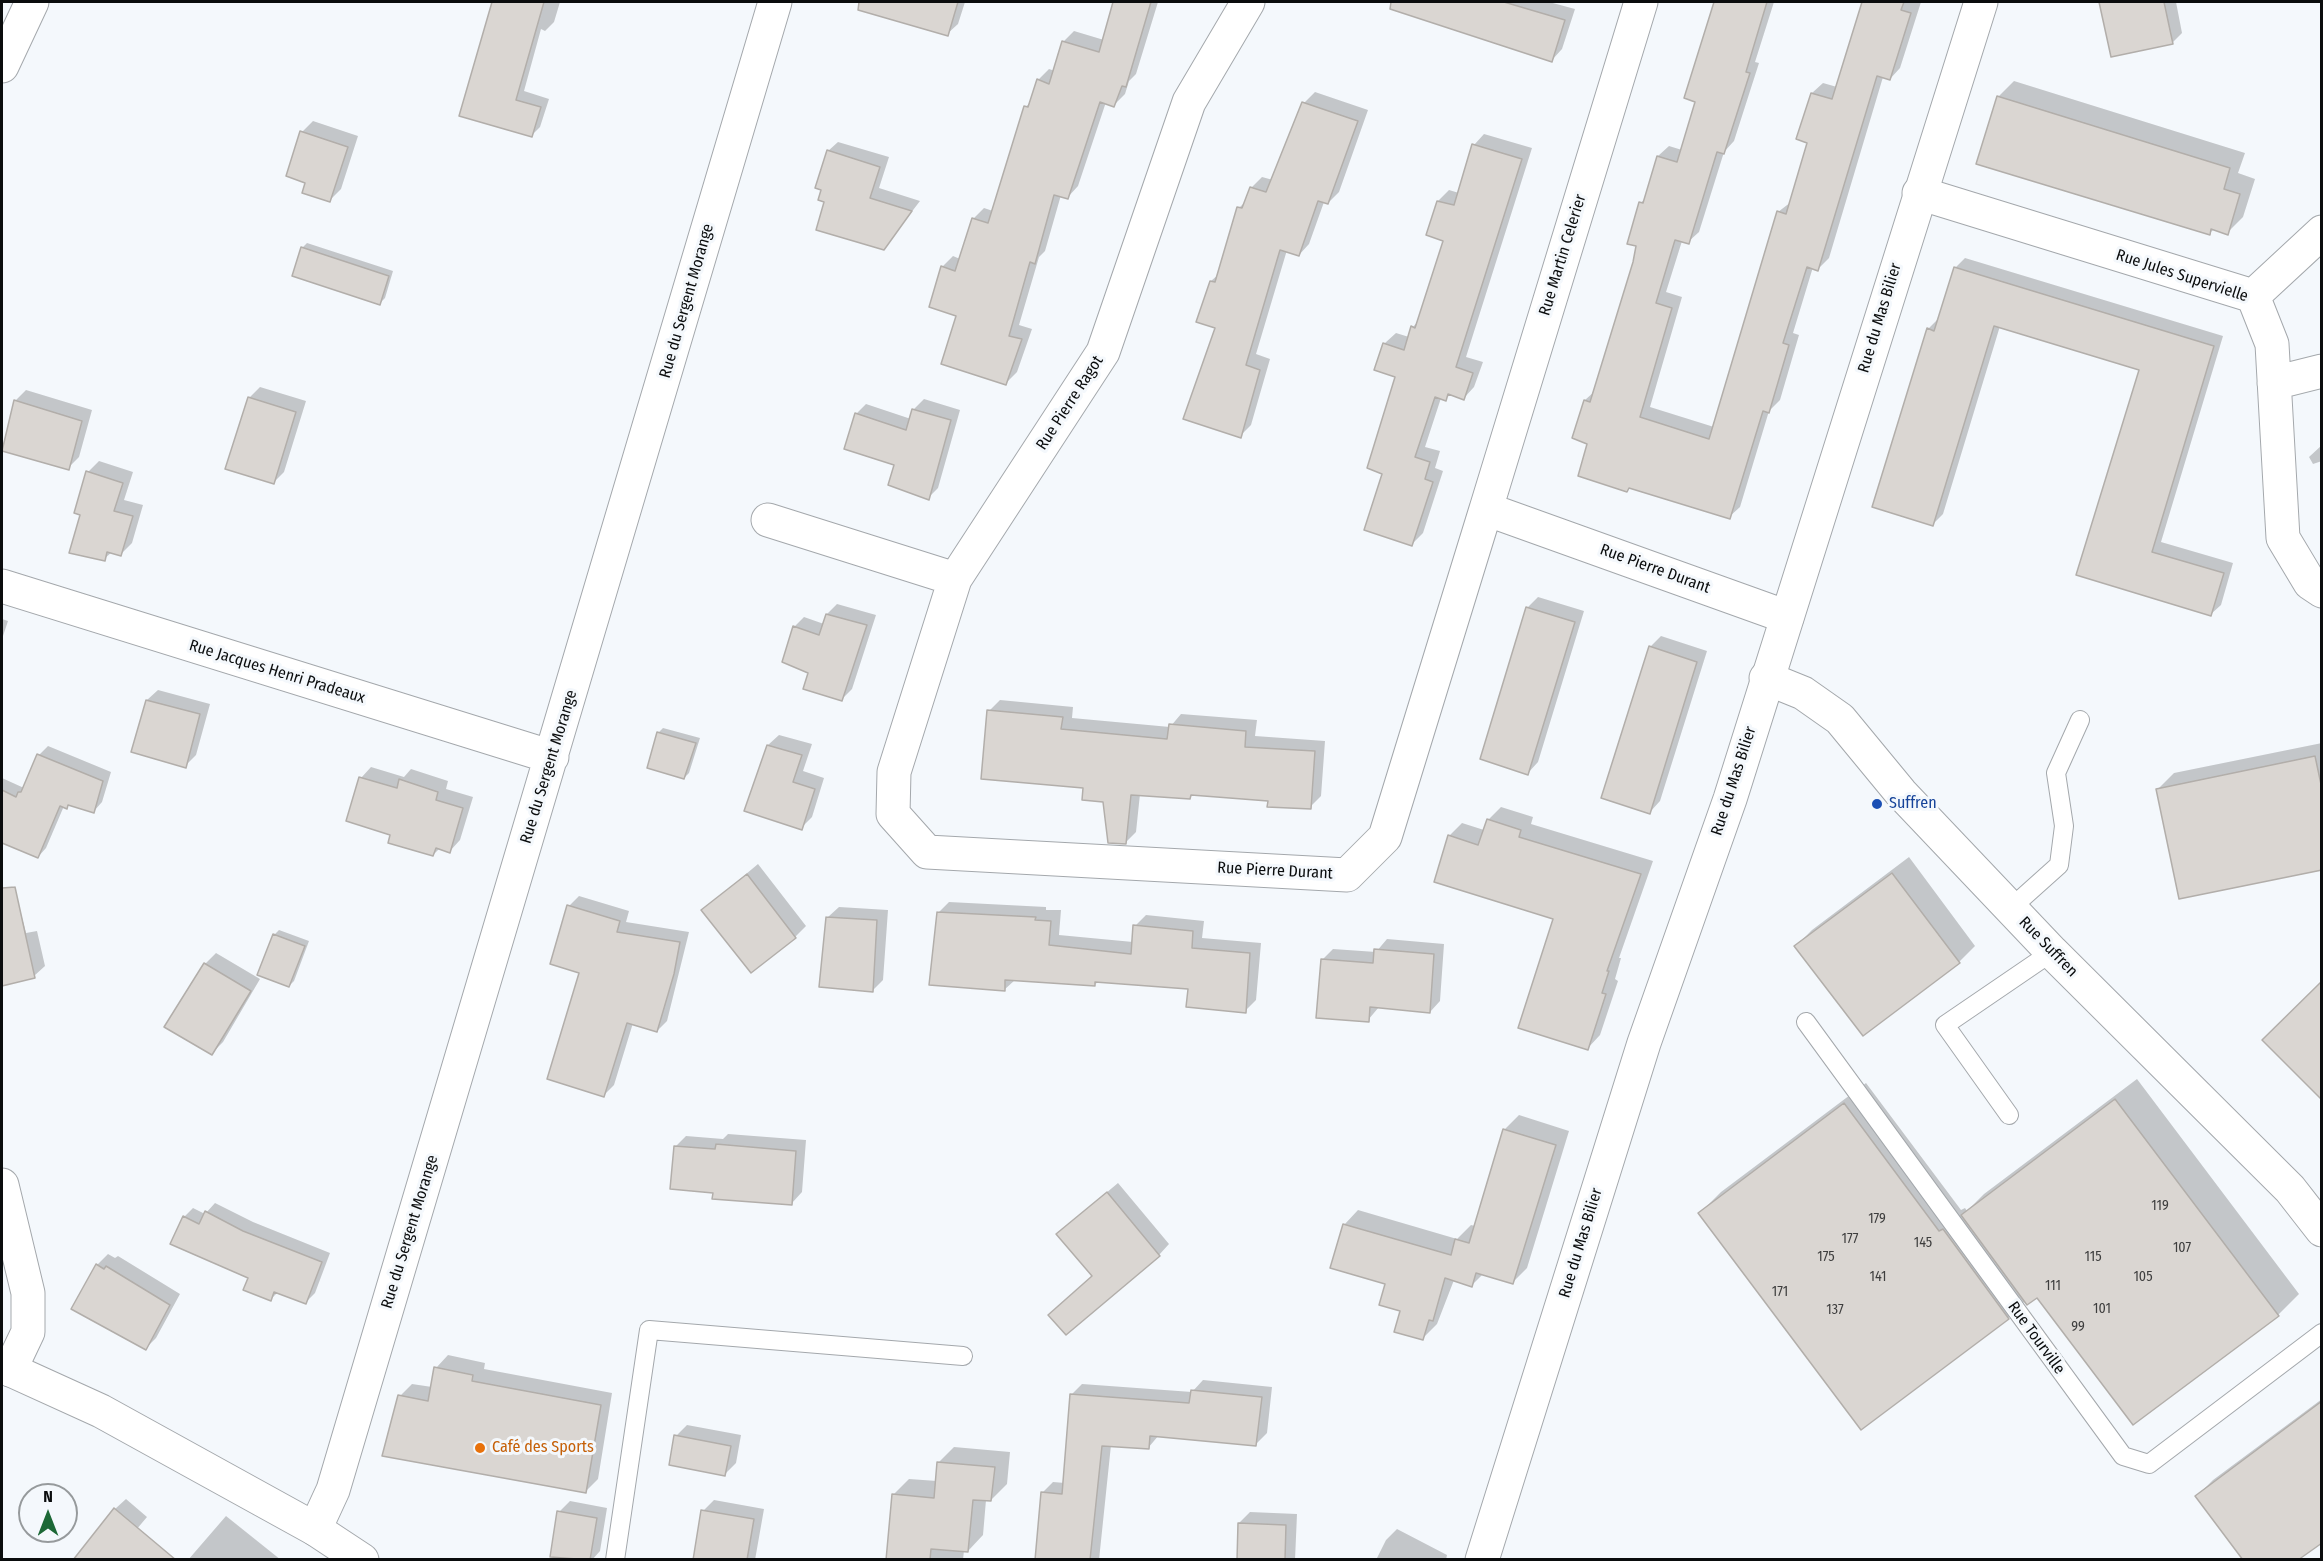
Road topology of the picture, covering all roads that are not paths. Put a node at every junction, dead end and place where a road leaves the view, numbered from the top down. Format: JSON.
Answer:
{"nodes":[{"id":1,"x":32,"y":2,"type":"edge"},
{"id":2,"x":775,"y":2,"type":"edge"},
{"id":3,"x":1248,"y":2,"type":"edge"},
{"id":4,"x":1641,"y":2,"type":"edge"},
{"id":5,"x":1981,"y":2,"type":"edge"},
{"id":6,"x":2,"y":66,"type":"edge"},
{"id":7,"x":1919,"y":193,"type":"junction"},
{"id":8,"x":2322,"y":232,"type":"edge"},
{"id":9,"x":2253,"y":296,"type":"junction"},
{"id":10,"x":2322,"y":371,"type":"edge"},
{"id":11,"x":2274,"y":383,"type":"junction"},
{"id":12,"x":1486,"y":509,"type":"junction"},
{"id":13,"x":768,"y":520,"type":"dead end"},
{"id":14,"x":955,"y":579,"type":"junction"},
{"id":15,"x":2,"y":586,"type":"edge"},
{"id":16,"x":2322,"y":591,"type":"edge"},
{"id":17,"x":1786,"y":617,"type":"junction"},
{"id":18,"x":1766,"y":678,"type":"junction"},
{"id":19,"x":2080,"y":720,"type":"dead end"},
{"id":20,"x":552,"y":757,"type":"junction"},
{"id":21,"x":2011,"y":908,"type":"junction"},
{"id":22,"x":2052,"y":951,"type":"junction"},
{"id":23,"x":1806,"y":1022,"type":"dead end"},
{"id":24,"x":2009,"y":1115,"type":"dead end"},
{"id":25,"x":2,"y":1185,"type":"edge"},
{"id":26,"x":2322,"y":1230,"type":"edge"},
{"id":27,"x":2322,"y":1333,"type":"edge"},
{"id":28,"x":963,"y":1356,"type":"dead end"},
{"id":29,"x":6,"y":1368,"type":"edge"},
{"id":30,"x":315,"y":1529,"type":"junction"},
{"id":31,"x":362,"y":1560,"type":"edge"},
{"id":32,"x":615,"y":1560,"type":"edge"},
{"id":33,"x":1482,"y":1560,"type":"edge"}],
"edges":[{"from":1,"to":6,"type":"street"},
{"from":2,"to":20,"type":"street","name":"Rue du Sergent Morange"},
{"from":3,"to":14,"type":"street","name":"Rue Pierre Ragot"},
{"from":4,"to":12,"type":"street","name":"Rue Martin Celerier"},
{"from":5,"to":7,"type":"street","name":"Rue du Mas Bilier"},
{"from":7,"to":9,"type":"street","name":"Rue Jules Supervielle"},
{"from":7,"to":17,"type":"street","name":"Rue du Mas Bilier"},
{"from":8,"to":9,"type":"street"},
{"from":9,"to":11,"type":"street","name":"Rue Jules Supervielle"},
{"from":10,"to":11,"type":"street"},
{"from":11,"to":16,"type":"street","name":"Rue Jules Supervielle"},
{"from":12,"to":14,"type":"street","name":"Rue Pierre Durant"},
{"from":12,"to":17,"type":"street","name":"Rue Pierre Durant"},
{"from":13,"to":14,"type":"street"},
{"from":15,"to":20,"type":"street","name":"Rue Jacques Henri Pradeaux"},
{"from":17,"to":18,"type":"street","name":"Rue du Mas Bilier"},
{"from":18,"to":21,"type":"street","name":"Rue Suffren"},
{"from":18,"to":33,"type":"street","name":"Rue du Mas Bilier"},
{"from":19,"to":21,"type":"lane"},
{"from":20,"to":30,"type":"street","name":"Rue du Sergent Morange"},
{"from":21,"to":22,"type":"street","name":"Rue Suffren"},
{"from":22,"to":24,"type":"lane"},
{"from":22,"to":26,"type":"street","name":"Rue Suffren"},
{"from":23,"to":27,"type":"lane","name":"Rue Tourville"},
{"from":25,"to":29,"type":"street"},
{"from":28,"to":32,"type":"lane"},
{"from":29,"to":30,"type":"street"},
{"from":30,"to":31,"type":"street"}]}
